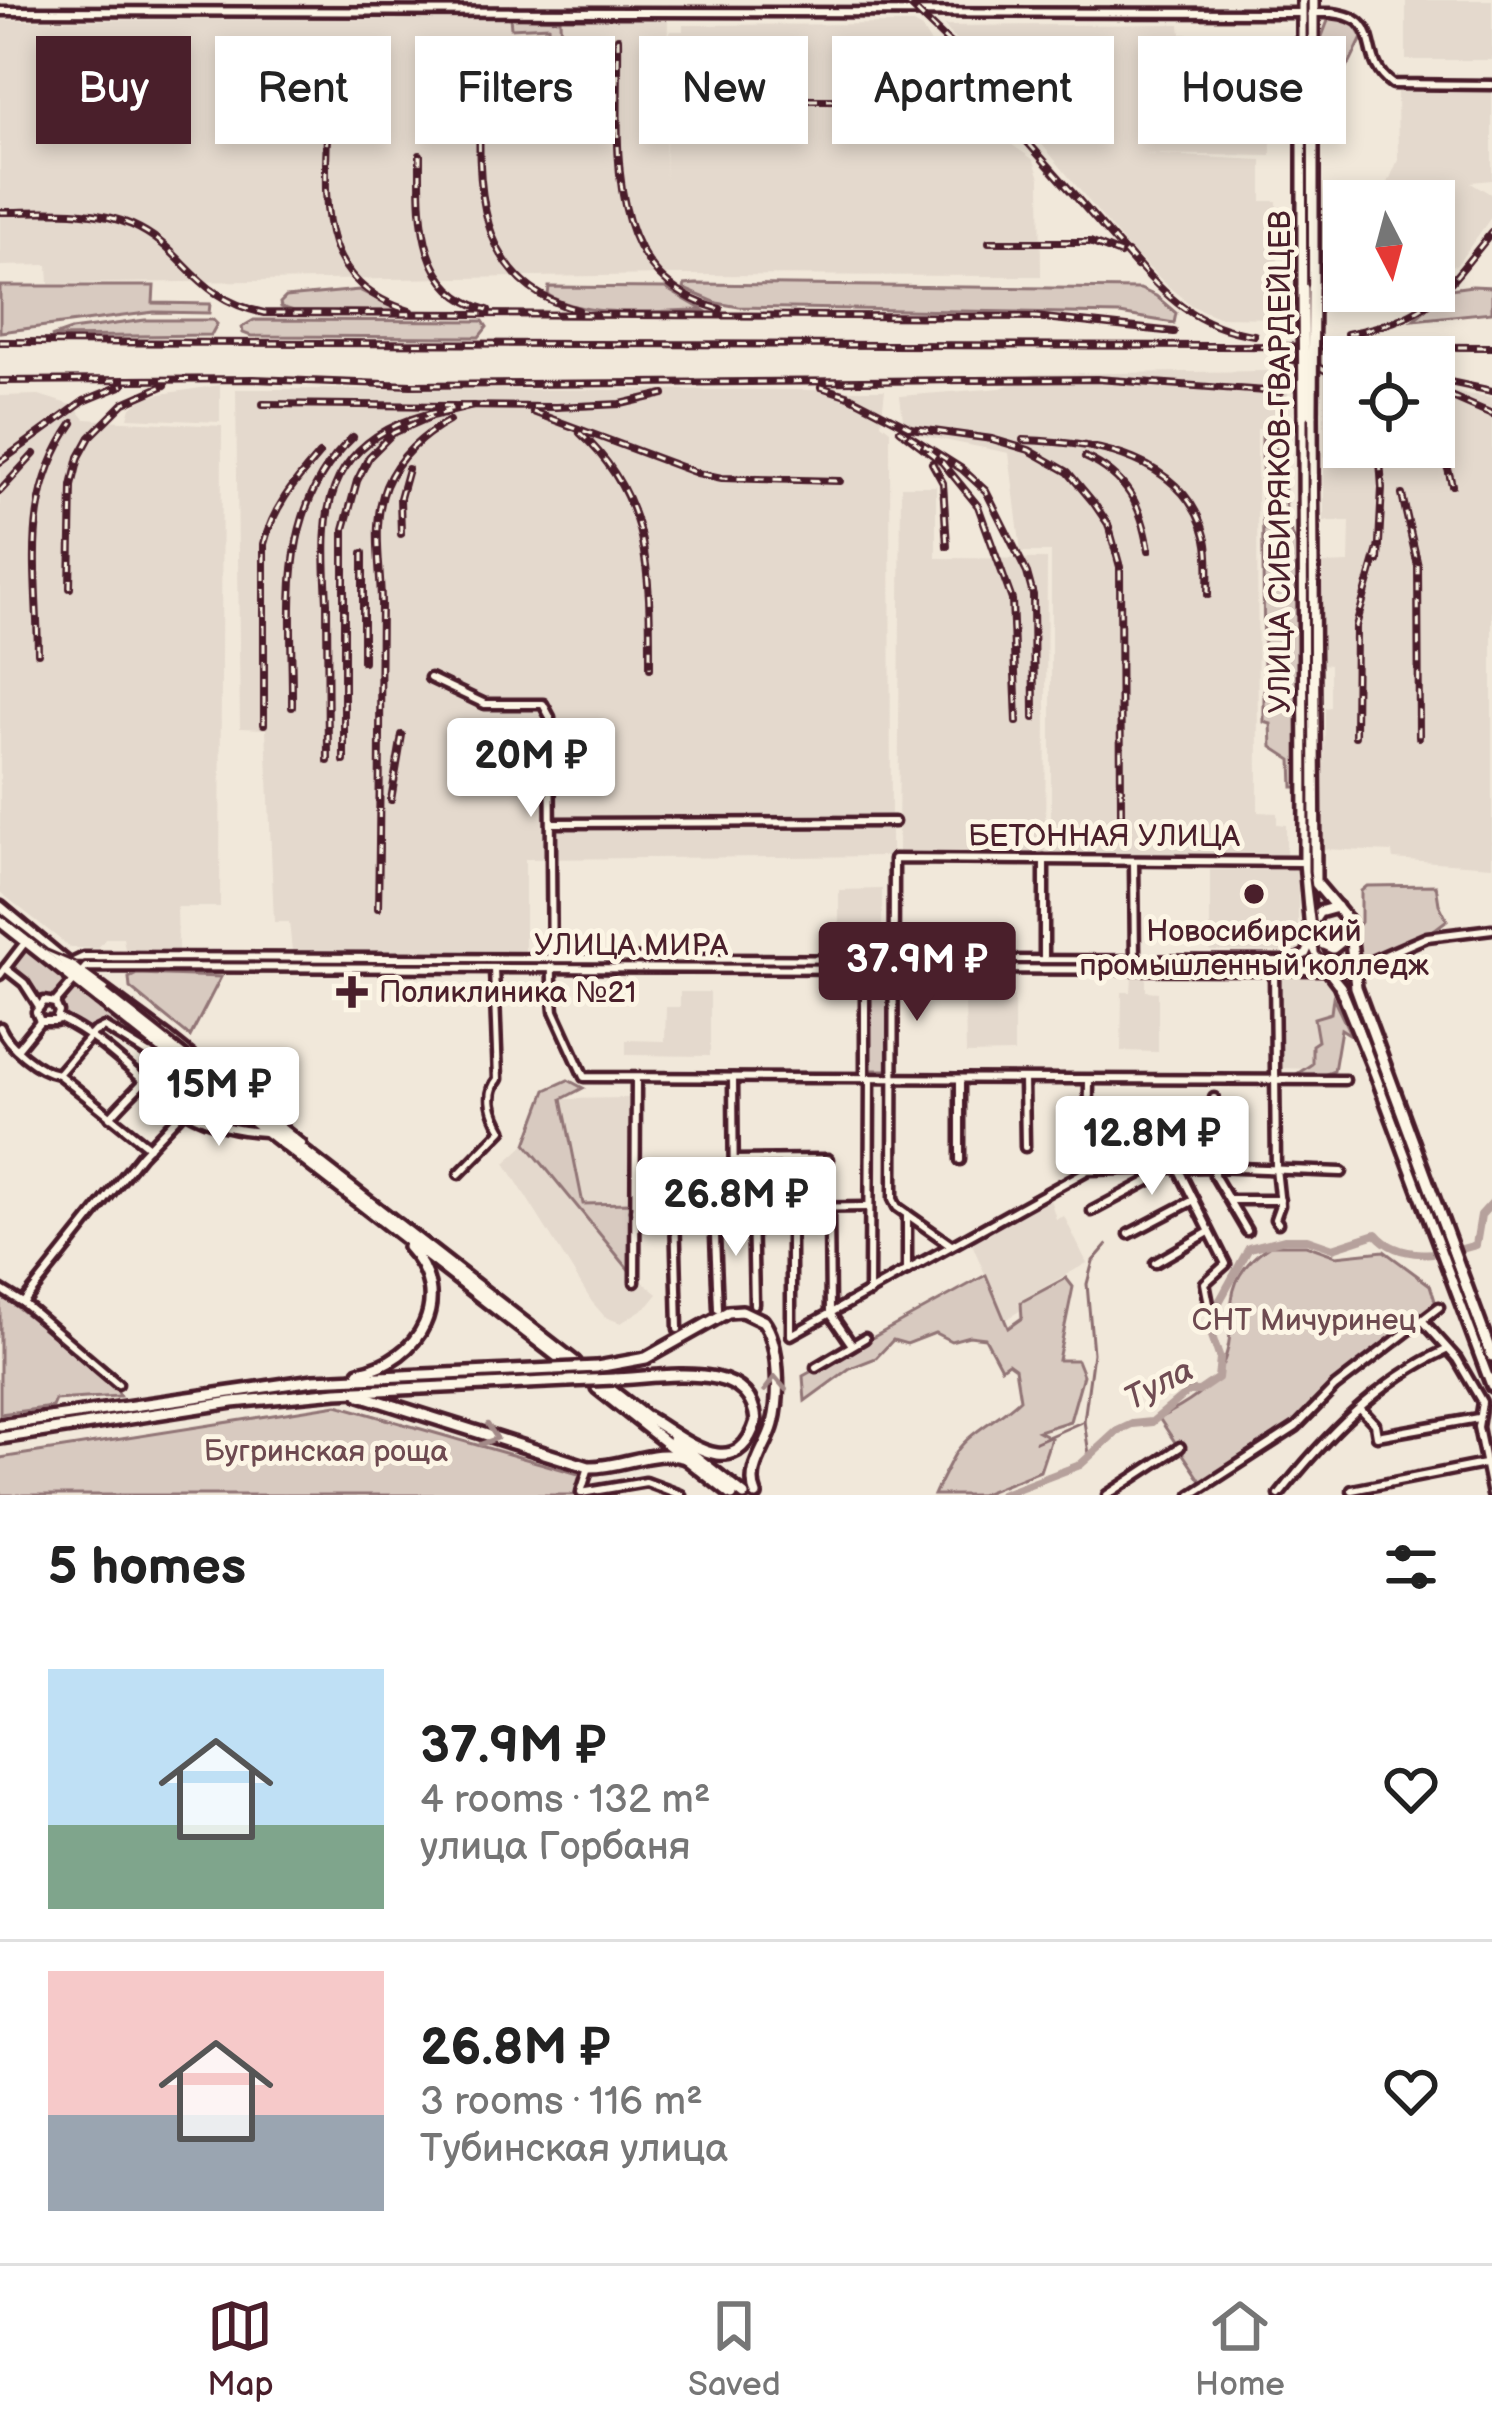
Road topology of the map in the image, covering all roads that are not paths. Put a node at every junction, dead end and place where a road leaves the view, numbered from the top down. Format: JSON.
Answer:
{"nodes":[{"id":1,"x":150,"y":0,"type":"edge"},
{"id":2,"x":376,"y":0,"type":"edge"},
{"id":3,"x":1303,"y":0,"type":"edge"},
{"id":4,"x":1313,"y":0,"type":"edge"},
{"id":5,"x":0,"y":11,"type":"edge"},
{"id":6,"x":148,"y":12,"type":"junction"},
{"id":7,"x":376,"y":12,"type":"junction"},
{"id":8,"x":1308,"y":14,"type":"junction"},
{"id":9,"x":1492,"y":85,"type":"edge"},
{"id":10,"x":430,"y":678,"type":"dead end"},
{"id":11,"x":894,"y":822,"type":"dead end"},
{"id":12,"x":552,"y":823,"type":"junction"},
{"id":13,"x":1045,"y":860,"type":"junction"},
{"id":14,"x":1134,"y":861,"type":"junction"},
{"id":15,"x":1310,"y":862,"type":"junction"},
{"id":16,"x":0,"y":907,"type":"edge"},
{"id":17,"x":1336,"y":907,"type":"junction"},
{"id":18,"x":0,"y":921,"type":"edge"},
{"id":19,"x":1492,"y":929,"type":"edge"},
{"id":20,"x":1311,"y":930,"type":"junction"},
{"id":21,"x":1350,"y":930,"type":"junction"},
{"id":22,"x":26,"y":941,"type":"junction"},
{"id":23,"x":1353,"y":950,"type":"junction"},
{"id":24,"x":236,"y":958,"type":"junction"},
{"id":25,"x":1044,"y":960,"type":"junction"},
{"id":26,"x":1135,"y":961,"type":"junction"},
{"id":27,"x":493,"y":963,"type":"junction"},
{"id":28,"x":1367,"y":963,"type":"junction"},
{"id":29,"x":552,"y":964,"type":"junction"},
{"id":30,"x":896,"y":964,"type":"junction"},
{"id":31,"x":1274,"y":965,"type":"junction"},
{"id":32,"x":66,"y":967,"type":"junction"},
{"id":33,"x":100,"y":967,"type":"junction"},
{"id":34,"x":236,"y":968,"type":"junction"},
{"id":35,"x":865,"y":969,"type":"junction"},
{"id":36,"x":1353,"y":969,"type":"junction"},
{"id":37,"x":1329,"y":970,"type":"junction"},
{"id":38,"x":3,"y":971,"type":"edge"},
{"id":39,"x":78,"y":975,"type":"junction"},
{"id":40,"x":101,"y":992,"type":"junction"},
{"id":41,"x":55,"y":1003,"type":"junction"},
{"id":42,"x":38,"y":1005,"type":"junction"},
{"id":43,"x":58,"y":1018,"type":"junction"},
{"id":44,"x":40,"y":1021,"type":"junction"},
{"id":45,"x":0,"y":1027,"type":"edge"},
{"id":46,"x":90,"y":1036,"type":"junction"},
{"id":47,"x":175,"y":1041,"type":"junction"},
{"id":48,"x":18,"y":1048,"type":"junction"},
{"id":49,"x":58,"y":1073,"type":"junction"},
{"id":50,"x":868,"y":1077,"type":"junction"},
{"id":51,"x":636,"y":1078,"type":"junction"},
{"id":52,"x":734,"y":1078,"type":"junction"},
{"id":53,"x":896,"y":1078,"type":"junction"},
{"id":54,"x":960,"y":1079,"type":"junction"},
{"id":55,"x":1024,"y":1079,"type":"junction"},
{"id":56,"x":1089,"y":1080,"type":"junction"},
{"id":57,"x":1274,"y":1080,"type":"junction"},
{"id":58,"x":1345,"y":1080,"type":"dead end"},
{"id":59,"x":148,"y":1083,"type":"junction"},
{"id":60,"x":1214,"y":1098,"type":"dead end"},
{"id":61,"x":245,"y":1109,"type":"junction"},
{"id":62,"x":182,"y":1112,"type":"junction"},
{"id":63,"x":110,"y":1117,"type":"junction"},
{"id":64,"x":268,"y":1132,"type":"junction"},
{"id":65,"x":148,"y":1147,"type":"junction"},
{"id":66,"x":1025,"y":1147,"type":"dead end"},
{"id":67,"x":317,"y":1160,"type":"junction"},
{"id":68,"x":734,"y":1160,"type":"junction"},
{"id":69,"x":828,"y":1160,"type":"dead end"},
{"id":70,"x":960,"y":1160,"type":"dead end"},
{"id":71,"x":1153,"y":1167,"type":"junction"},
{"id":72,"x":1212,"y":1167,"type":"junction"},
{"id":73,"x":1178,"y":1168,"type":"junction"},
{"id":74,"x":1276,"y":1168,"type":"junction"},
{"id":75,"x":1088,"y":1169,"type":"junction"},
{"id":76,"x":1342,"y":1172,"type":"dead end"},
{"id":77,"x":459,"y":1174,"type":"dead end"},
{"id":78,"x":1228,"y":1199,"type":"junction"},
{"id":79,"x":1194,"y":1200,"type":"junction"},
{"id":80,"x":1280,"y":1200,"type":"junction"},
{"id":81,"x":1427,"y":1201,"type":"junction"},
{"id":82,"x":868,"y":1207,"type":"junction"},
{"id":83,"x":791,"y":1208,"type":"junction"},
{"id":84,"x":830,"y":1208,"type":"junction"},
{"id":85,"x":714,"y":1209,"type":"junction"},
{"id":86,"x":734,"y":1209,"type":"junction"},
{"id":87,"x":752,"y":1209,"type":"junction"},
{"id":88,"x":635,"y":1210,"type":"junction"},
{"id":89,"x":675,"y":1210,"type":"junction"},
{"id":90,"x":1092,"y":1211,"type":"dead end"},
{"id":91,"x":907,"y":1214,"type":"junction"},
{"id":92,"x":1278,"y":1223,"type":"dead end"},
{"id":93,"x":387,"y":1225,"type":"junction"},
{"id":94,"x":1246,"y":1231,"type":"dead end"},
{"id":95,"x":1209,"y":1232,"type":"junction"},
{"id":96,"x":1129,"y":1234,"type":"dead end"},
{"id":97,"x":951,"y":1245,"type":"junction"},
{"id":98,"x":1155,"y":1263,"type":"dead end"},
{"id":99,"x":907,"y":1271,"type":"junction"},
{"id":100,"x":635,"y":1282,"type":"dead end"},
{"id":101,"x":1458,"y":1284,"type":"junction"},
{"id":102,"x":0,"y":1289,"type":"edge"},
{"id":103,"x":869,"y":1293,"type":"junction"},
{"id":104,"x":23,"y":1303,"type":"junction"},
{"id":105,"x":754,"y":1304,"type":"dead end"},
{"id":106,"x":1209,"y":1304,"type":"dead end"},
{"id":107,"x":1439,"y":1307,"type":"dead end"},
{"id":108,"x":718,"y":1309,"type":"dead end"},
{"id":109,"x":830,"y":1313,"type":"junction"},
{"id":110,"x":1422,"y":1320,"type":"junction"},
{"id":111,"x":678,"y":1329,"type":"dead end"},
{"id":112,"x":866,"y":1338,"type":"dead end"},
{"id":113,"x":852,"y":1345,"type":"junction"},
{"id":114,"x":1446,"y":1350,"type":"junction"},
{"id":115,"x":1492,"y":1356,"type":"edge"},
{"id":116,"x":816,"y":1367,"type":"dead end"},
{"id":117,"x":331,"y":1378,"type":"junction"},
{"id":118,"x":118,"y":1384,"type":"dead end"},
{"id":119,"x":606,"y":1384,"type":"junction"},
{"id":120,"x":1492,"y":1386,"type":"edge"},
{"id":121,"x":337,"y":1392,"type":"junction"},
{"id":122,"x":1360,"y":1408,"type":"junction"},
{"id":123,"x":648,"y":1418,"type":"junction"},
{"id":124,"x":1478,"y":1418,"type":"junction"},
{"id":125,"x":0,"y":1425,"type":"edge"},
{"id":126,"x":0,"y":1438,"type":"edge"},
{"id":127,"x":1180,"y":1447,"type":"dead end"},
{"id":128,"x":688,"y":1459,"type":"junction"},
{"id":129,"x":1484,"y":1464,"type":"junction"},
{"id":130,"x":590,"y":1467,"type":"junction"},
{"id":131,"x":664,"y":1486,"type":"junction"},
{"id":132,"x":1352,"y":1490,"type":"dead end"},
{"id":133,"x":580,"y":1494,"type":"edge"},
{"id":134,"x":657,"y":1495,"type":"edge"},
{"id":135,"x":681,"y":1495,"type":"edge"},
{"id":136,"x":732,"y":1495,"type":"edge"},
{"id":137,"x":744,"y":1495,"type":"edge"},
{"id":138,"x":756,"y":1495,"type":"edge"},
{"id":139,"x":1107,"y":1495,"type":"edge"},
{"id":140,"x":1191,"y":1495,"type":"edge"},
{"id":141,"x":1279,"y":1495,"type":"edge"},
{"id":142,"x":1492,"y":1495,"type":"edge"}],
"edges":[{"from":1,"to":6,"type":"street"},
{"from":2,"to":7,"type":"street"},
{"from":3,"to":8,"type":"main road","name":"УЛИЦА СИБИРЯКОВ-ГВАРДЕЙЦЕВ"},
{"from":4,"to":8,"type":"main road","name":"УЛИЦА СИБИРЯКОВ-ГВАРДЕЙЦЕВ"},
{"from":5,"to":6,"type":"street"},
{"from":6,"to":7,"type":"street"},
{"from":7,"to":8,"type":"street"},
{"from":8,"to":9,"type":"street"},
{"from":8,"to":15,"type":"main road","name":"УЛИЦА СИБИРЯКОВ-ГВАРДЕЙЦЕВ","bridge":true},
{"from":10,"to":12,"type":"street"},
{"from":11,"to":12,"type":"street"},
{"from":12,"to":29,"type":"street"},
{"from":13,"to":14,"type":"street","name":"БЕТОННАЯ УЛИЦА"},
{"from":13,"to":25,"type":"street"},
{"from":13,"to":30,"type":"street","name":"БЕТОННАЯ УЛИЦА"},
{"from":14,"to":15,"type":"street","name":"БЕТОННАЯ УЛИЦА"},
{"from":14,"to":26,"type":"street"},
{"from":15,"to":17,"type":"main road","name":"УЛИЦА СИБИРЯКОВ-ГВАРДЕЙЦЕВ"},
{"from":15,"to":20,"type":"main road","name":"УЛИЦА СИБИРЯКОВ-ГВАРДЕЙЦЕВ"},
{"from":16,"to":32,"type":"main road"},
{"from":17,"to":20,"type":"main road"},
{"from":17,"to":21,"type":"main road"},
{"from":18,"to":22,"type":"main road"},
{"from":19,"to":28,"type":"street"},
{"from":20,"to":21,"type":"main road"},
{"from":20,"to":31,"type":"street"},
{"from":20,"to":37,"type":"main road","name":"УЛИЦА СИБИРЯКОВ-ГВАРДЕЙЦЕВ"},
{"from":21,"to":23,"type":"main road","name":"УЛИЦА СИБИРЯКОВ-ГВАРДЕЙЦЕВ"},
{"from":22,"to":32,"type":"main road"},
{"from":22,"to":38,"type":"street"},
{"from":23,"to":28,"type":"main road"},
{"from":23,"to":36,"type":"main road","name":"УЛИЦА СИБИРЯКОВ-ГВАРДЕЙЦЕВ"},
{"from":24,"to":27,"type":"street","name":"УЛИЦА МИРА"},
{"from":24,"to":32,"type":"street","name":"УЛИЦА МИРА"},
{"from":24,"to":34,"type":"street"},
{"from":25,"to":26,"type":"street","name":"УЛИЦА МИРА"},
{"from":25,"to":30,"type":"street","name":"УЛИЦА МИРА"},
{"from":26,"to":31,"type":"street","name":"УЛИЦА МИРА"},
{"from":27,"to":29,"type":"street","name":"УЛИЦА МИРА"},
{"from":27,"to":34,"type":"street","name":"УЛИЦА МИРА"},
{"from":27,"to":77,"type":"street"},
{"from":28,"to":36,"type":"street"},
{"from":29,"to":30,"type":"street","name":"УЛИЦА МИРА"},
{"from":29,"to":35,"type":"street","name":"УЛИЦА МИРА"},
{"from":29,"to":51,"type":"street"},
{"from":30,"to":31,"type":"street","name":"УЛИЦА МИРА"},
{"from":30,"to":35,"type":"street","name":"УЛИЦА МИРА"},
{"from":30,"to":53,"type":"street"},
{"from":31,"to":37,"type":"street","name":"УЛИЦА МИРА"},
{"from":31,"to":57,"type":"street"},
{"from":32,"to":39,"type":"main road"},
{"from":33,"to":34,"type":"street","name":"УЛИЦА МИРА"},
{"from":33,"to":39,"type":"street","name":"УЛИЦА МИРА"},
{"from":33,"to":40,"type":"street"},
{"from":35,"to":50,"type":"street"},
{"from":36,"to":37,"type":"street","name":"УЛИЦА МИРА"},
{"from":36,"to":81,"type":"main road","name":"УЛИЦА СИБИРЯКОВ-ГВАРДЕЙЦЕВ"},
{"from":37,"to":81,"type":"main road","name":"УЛИЦА СИБИРЯКОВ-ГВАРДЕЙЦЕВ"},
{"from":38,"to":42,"type":"street"},
{"from":39,"to":40,"type":"main road"},
{"from":39,"to":41,"type":"street"},
{"from":40,"to":47,"type":"street"},
{"from":40,"to":61,"type":"main road","bridge":true},
{"from":41,"to":42,"type":"street"},
{"from":41,"to":43,"type":"street"},
{"from":42,"to":44,"type":"street"},
{"from":43,"to":44,"type":"street"},
{"from":43,"to":46,"type":"street"},
{"from":44,"to":48,"type":"street"},
{"from":45,"to":48,"type":"street"},
{"from":46,"to":47,"type":"street"},
{"from":46,"to":49,"type":"street"},
{"from":46,"to":59,"type":"street"},
{"from":47,"to":59,"type":"street"},
{"from":47,"to":67,"type":"street"},
{"from":48,"to":49,"type":"street"},
{"from":49,"to":63,"type":"street"},
{"from":50,"to":52,"type":"street"},
{"from":50,"to":53,"type":"street"},
{"from":50,"to":82,"type":"street"},
{"from":51,"to":52,"type":"street"},
{"from":51,"to":88,"type":"street"},
{"from":52,"to":68,"type":"street"},
{"from":53,"to":54,"type":"street"},
{"from":53,"to":91,"type":"street"},
{"from":54,"to":55,"type":"street"},
{"from":54,"to":70,"type":"street"},
{"from":55,"to":56,"type":"street"},
{"from":55,"to":66,"type":"street"},
{"from":56,"to":57,"type":"street"},
{"from":56,"to":75,"type":"street"},
{"from":57,"to":58,"type":"street"},
{"from":57,"to":74,"type":"street"},
{"from":59,"to":62,"type":"street"},
{"from":59,"to":63,"type":"street"},
{"from":60,"to":72,"type":"street"},
{"from":61,"to":64,"type":"main road"},
{"from":61,"to":67,"type":"main road"},
{"from":62,"to":64,"type":"street"},
{"from":62,"to":65,"type":"street"},
{"from":63,"to":65,"type":"street"},
{"from":64,"to":93,"type":"main road"},
{"from":65,"to":104,"type":"street"},
{"from":67,"to":93,"type":"main road"},
{"from":68,"to":69,"type":"street"},
{"from":68,"to":86,"type":"street"},
{"from":71,"to":73,"type":"street"},
{"from":71,"to":75,"type":"street"},
{"from":71,"to":90,"type":"street"},
{"from":72,"to":73,"type":"street"},
{"from":72,"to":74,"type":"street"},
{"from":72,"to":78,"type":"street"},
{"from":73,"to":79,"type":"street"},
{"from":74,"to":76,"type":"street"},
{"from":74,"to":80,"type":"street"},
{"from":75,"to":97,"type":"street"},
{"from":78,"to":80,"type":"street"},
{"from":78,"to":94,"type":"street"},
{"from":79,"to":95,"type":"street"},
{"from":79,"to":96,"type":"street"},
{"from":80,"to":92,"type":"street"},
{"from":81,"to":101,"type":"main road","name":"УЛИЦА СИБИРЯКОВ-ГВАРДЕЙЦЕВ"},
{"from":82,"to":84,"type":"street"},
{"from":82,"to":103,"type":"street"},
{"from":83,"to":84,"type":"street"},
{"from":83,"to":87,"type":"street"},
{"from":83,"to":109,"type":"street"},
{"from":84,"to":109,"type":"street"},
{"from":85,"to":86,"type":"street"},
{"from":85,"to":89,"type":"street"},
{"from":85,"to":108,"type":"street"},
{"from":86,"to":87,"type":"street"},
{"from":87,"to":105,"type":"street"},
{"from":88,"to":89,"type":"street"},
{"from":88,"to":100,"type":"street"},
{"from":89,"to":111,"type":"street"},
{"from":91,"to":97,"type":"street"},
{"from":91,"to":99,"type":"street"},
{"from":93,"to":117,"type":"main road"},
{"from":95,"to":98,"type":"street"},
{"from":95,"to":106,"type":"street"},
{"from":97,"to":99,"type":"street"},
{"from":99,"to":103,"type":"street"},
{"from":101,"to":115,"type":"main road","name":"УЛИЦА СИБИРЯКОВ-ГВАРДЕЙЦЕВ"},
{"from":101,"to":120,"type":"main road","name":"УЛИЦА СИБИРЯКОВ-ГВАРДЕЙЦЕВ"},
{"from":102,"to":104,"type":"street"},
{"from":103,"to":109,"type":"street"},
{"from":104,"to":118,"type":"street"},
{"from":107,"to":110,"type":"street"},
{"from":109,"to":113,"type":"street"},
{"from":110,"to":114,"type":"street"},
{"from":110,"to":140,"type":"street"},
{"from":112,"to":113,"type":"street"},
{"from":113,"to":116,"type":"street"},
{"from":114,"to":122,"type":"street"},
{"from":114,"to":124,"type":"street"},
{"from":117,"to":125,"type":"main road"},
{"from":138,"to":117,"type":"main road","one_way":true,"bridge":true},
{"from":119,"to":121,"type":"main road","bridge":true},
{"from":119,"to":123,"type":"main road"},
{"from":119,"to":123,"type":"main road"},
{"from":119,"to":128,"type":"main road"},
{"from":121,"to":126,"type":"main road"},
{"from":121,"to":130,"type":"main road","one_way":true},
{"from":122,"to":124,"type":"street"},
{"from":122,"to":141,"type":"street"},
{"from":123,"to":137,"type":"main road"},
{"from":124,"to":129,"type":"street"},
{"from":127,"to":139,"type":"street"},
{"from":128,"to":130,"type":"main road"},
{"from":128,"to":136,"type":"main road"},
{"from":129,"to":132,"type":"street"},
{"from":129,"to":142,"type":"street"},
{"from":130,"to":133,"type":"street"},
{"from":131,"to":133,"type":"street"},
{"from":131,"to":134,"type":"street"},
{"from":131,"to":135,"type":"street"}]}
